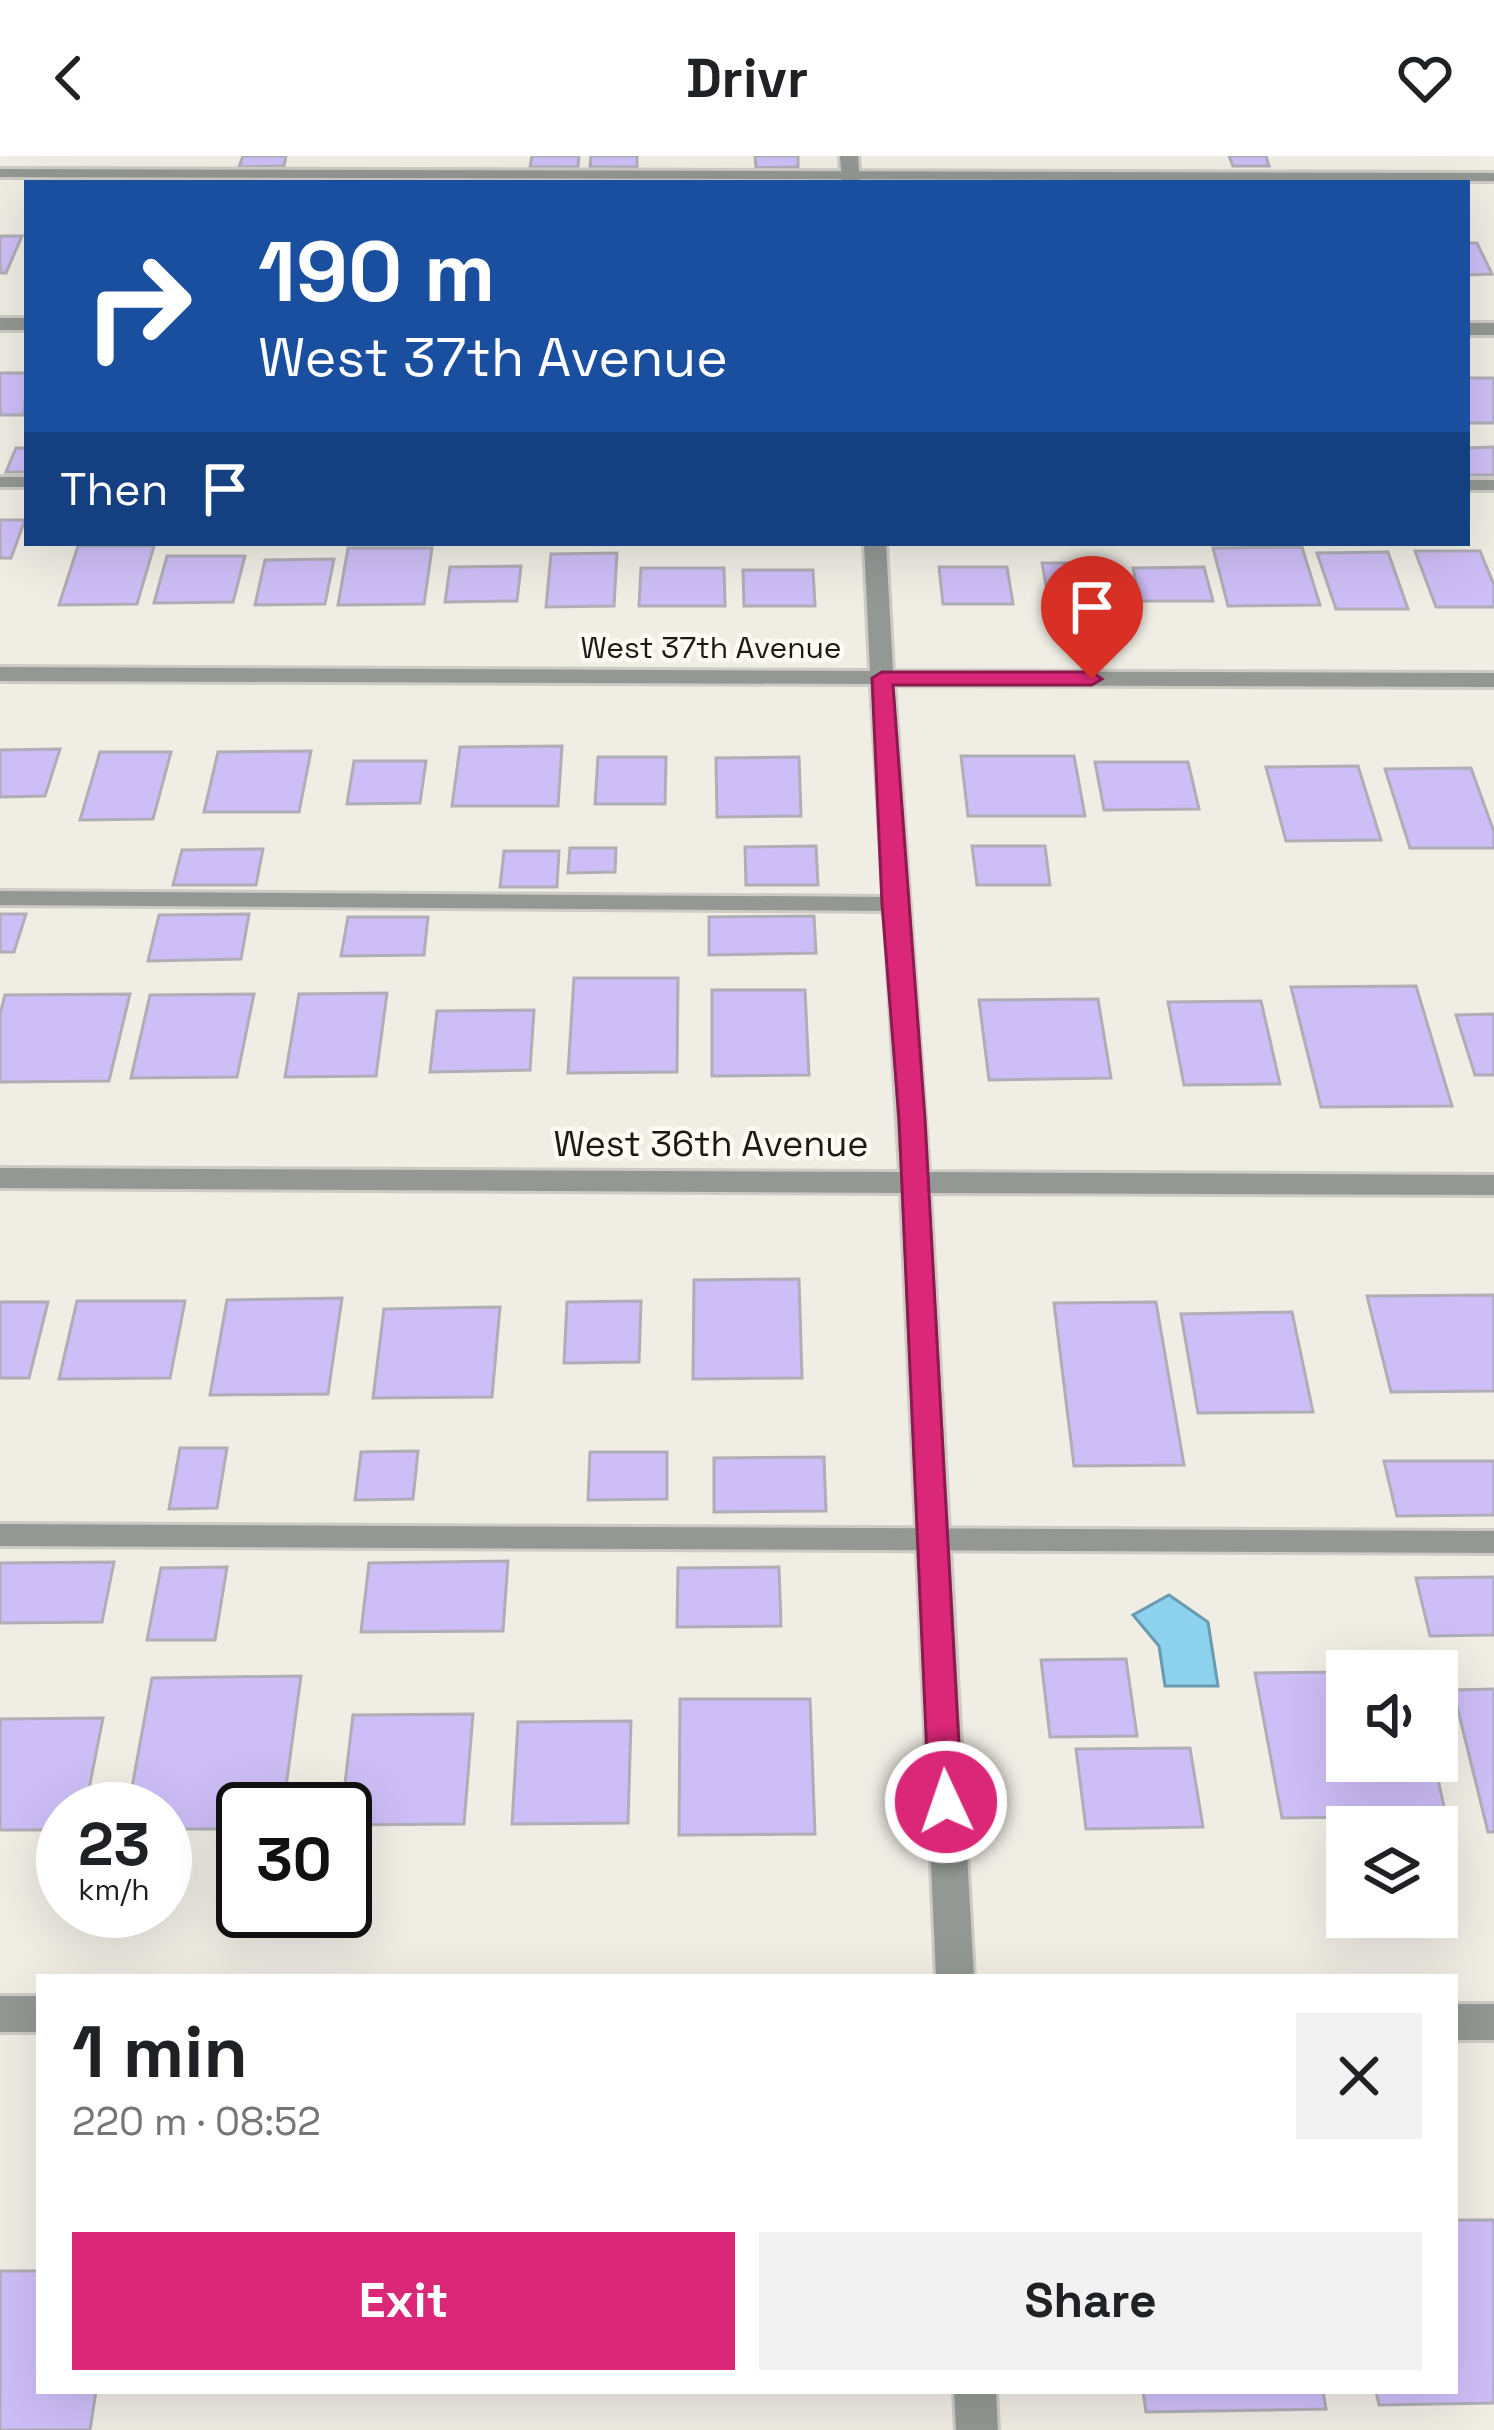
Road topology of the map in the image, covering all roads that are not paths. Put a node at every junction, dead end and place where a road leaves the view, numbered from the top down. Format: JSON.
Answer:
{"nodes":[{"id":1,"x":850,"y":171,"type":"edge"},
{"id":2,"x":0,"y":172,"type":"edge"},
{"id":3,"x":1494,"y":177,"type":"edge"},
{"id":4,"x":874,"y":546,"type":"edge"},
{"id":5,"x":0,"y":674,"type":"edge"},
{"id":6,"x":882,"y":678,"type":"junction"},
{"id":7,"x":1494,"y":680,"type":"edge"},
{"id":8,"x":0,"y":898,"type":"edge"},
{"id":9,"x":894,"y":904,"type":"junction"},
{"id":10,"x":0,"y":1178,"type":"edge"},
{"id":11,"x":915,"y":1183,"type":"junction"},
{"id":12,"x":1494,"y":1185,"type":"edge"},
{"id":13,"x":0,"y":1535,"type":"edge"},
{"id":14,"x":932,"y":1538,"type":"junction"},
{"id":15,"x":1494,"y":1542,"type":"edge"},
{"id":16,"x":955,"y":1974,"type":"edge"},
{"id":17,"x":0,"y":2014,"type":"edge"},
{"id":18,"x":36,"y":2014,"type":"edge"},
{"id":19,"x":1458,"y":2021,"type":"edge"},
{"id":20,"x":1494,"y":2022,"type":"edge"},
{"id":21,"x":975,"y":2394,"type":"edge"},
{"id":22,"x":977,"y":2430,"type":"edge"}],
"edges":[{"from":1,"to":2,"type":"lane"},
{"from":1,"to":3,"type":"lane"},
{"from":4,"to":6,"type":"street"},
{"from":5,"to":6,"type":"street","name":"West 37th Avenue"},
{"from":6,"to":7,"type":"street","name":"West 37th Avenue"},
{"from":6,"to":9,"type":"street"},
{"from":8,"to":9,"type":"lane"},
{"from":9,"to":11,"type":"street"},
{"from":10,"to":11,"type":"street","name":"West 36th Avenue"},
{"from":11,"to":12,"type":"street","name":"West 36th Avenue"},
{"from":11,"to":14,"type":"street"},
{"from":13,"to":14,"type":"lane"},
{"from":14,"to":15,"type":"lane"},
{"from":14,"to":16,"type":"street"},
{"from":17,"to":18,"type":"street"},
{"from":19,"to":20,"type":"street"},
{"from":21,"to":22,"type":"street"}]}
